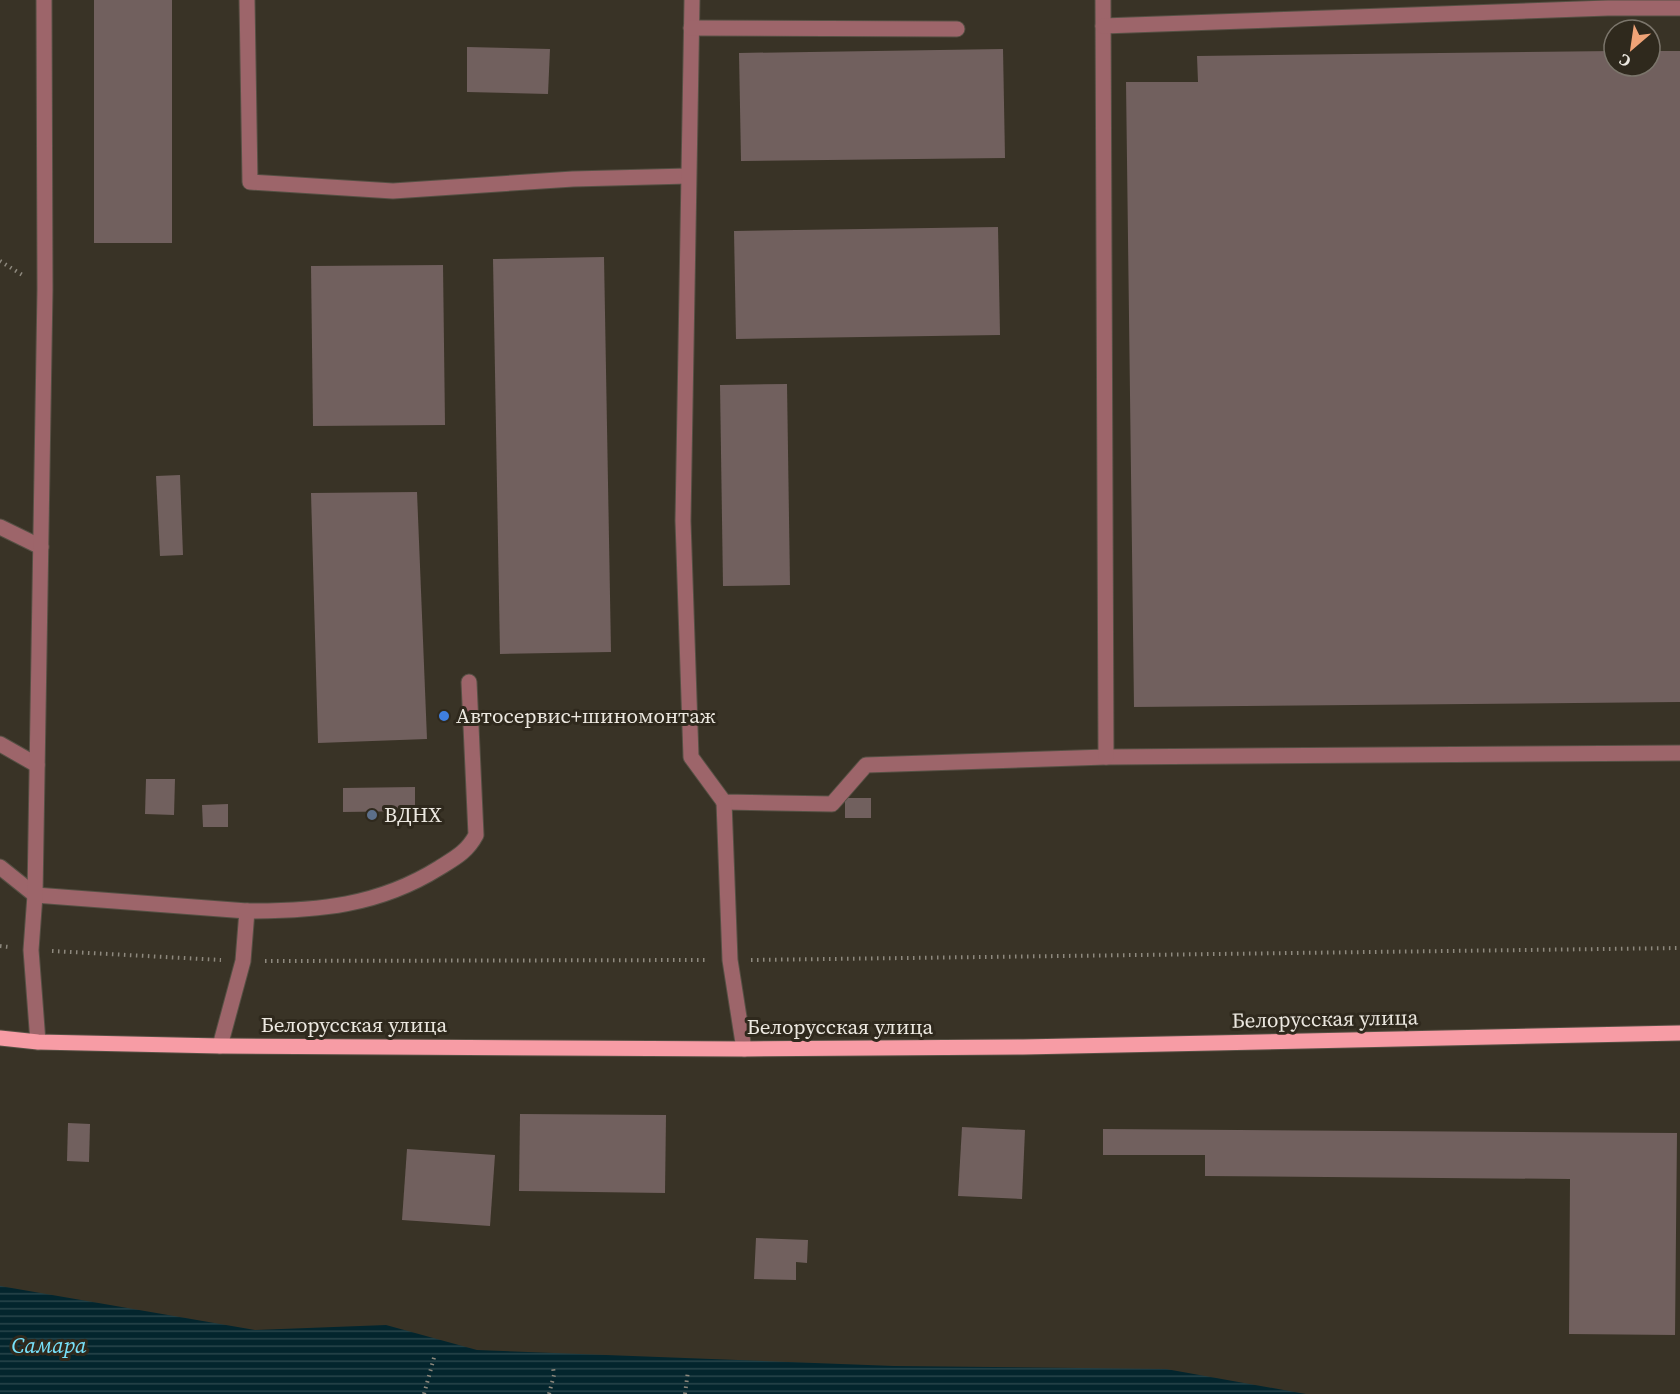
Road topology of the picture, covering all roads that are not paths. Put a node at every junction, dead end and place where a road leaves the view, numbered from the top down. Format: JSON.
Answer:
{"nodes":[{"id":1,"x":44,"y":0,"type":"edge"},
{"id":2,"x":247,"y":0,"type":"edge"},
{"id":3,"x":692,"y":0,"type":"edge"},
{"id":4,"x":1103,"y":0,"type":"edge"},
{"id":5,"x":1428,"y":7,"type":"edge"},
{"id":6,"x":1680,"y":8,"type":"edge"},
{"id":7,"x":1103,"y":26,"type":"junction"},
{"id":8,"x":691,"y":28,"type":"junction"},
{"id":9,"x":957,"y":29,"type":"dead end"},
{"id":10,"x":688,"y":176,"type":"junction"},
{"id":11,"x":0,"y":526,"type":"edge"},
{"id":12,"x":40,"y":547,"type":"junction"},
{"id":13,"x":469,"y":682,"type":"dead end"},
{"id":14,"x":0,"y":744,"type":"edge"},
{"id":15,"x":1680,"y":753,"type":"edge"},
{"id":16,"x":1106,"y":757,"type":"junction"},
{"id":17,"x":37,"y":765,"type":"junction"},
{"id":18,"x":724,"y":802,"type":"junction"},
{"id":19,"x":0,"y":867,"type":"edge"},
{"id":20,"x":35,"y":896,"type":"junction"},
{"id":21,"x":247,"y":910,"type":"junction"},
{"id":22,"x":1680,"y":1033,"type":"edge"},
{"id":23,"x":0,"y":1038,"type":"edge"},
{"id":24,"x":38,"y":1042,"type":"junction"},
{"id":25,"x":220,"y":1046,"type":"junction"},
{"id":26,"x":744,"y":1048,"type":"junction"}],
"edges":[{"from":1,"to":12,"type":"lane"},
{"from":2,"to":10,"type":"lane"},
{"from":3,"to":8,"type":"lane"},
{"from":4,"to":7,"type":"lane"},
{"from":5,"to":6,"type":"lane"},
{"from":5,"to":7,"type":"lane"},
{"from":7,"to":16,"type":"lane"},
{"from":8,"to":9,"type":"lane"},
{"from":8,"to":10,"type":"lane"},
{"from":10,"to":18,"type":"lane"},
{"from":11,"to":12,"type":"lane"},
{"from":12,"to":17,"type":"lane"},
{"from":13,"to":21,"type":"lane"},
{"from":14,"to":17,"type":"lane"},
{"from":15,"to":16,"type":"lane"},
{"from":16,"to":18,"type":"lane"},
{"from":17,"to":20,"type":"lane"},
{"from":18,"to":26,"type":"lane"},
{"from":19,"to":20,"type":"lane"},
{"from":20,"to":21,"type":"lane"},
{"from":20,"to":24,"type":"lane"},
{"from":21,"to":25,"type":"lane"},
{"from":22,"to":26,"type":"main road","name":"Белорусская улица"},
{"from":23,"to":24,"type":"main road","name":"Белорусская улица"},
{"from":24,"to":25,"type":"main road","name":"Белорусская улица"},
{"from":25,"to":26,"type":"main road","name":"Белорусская улица"}]}
